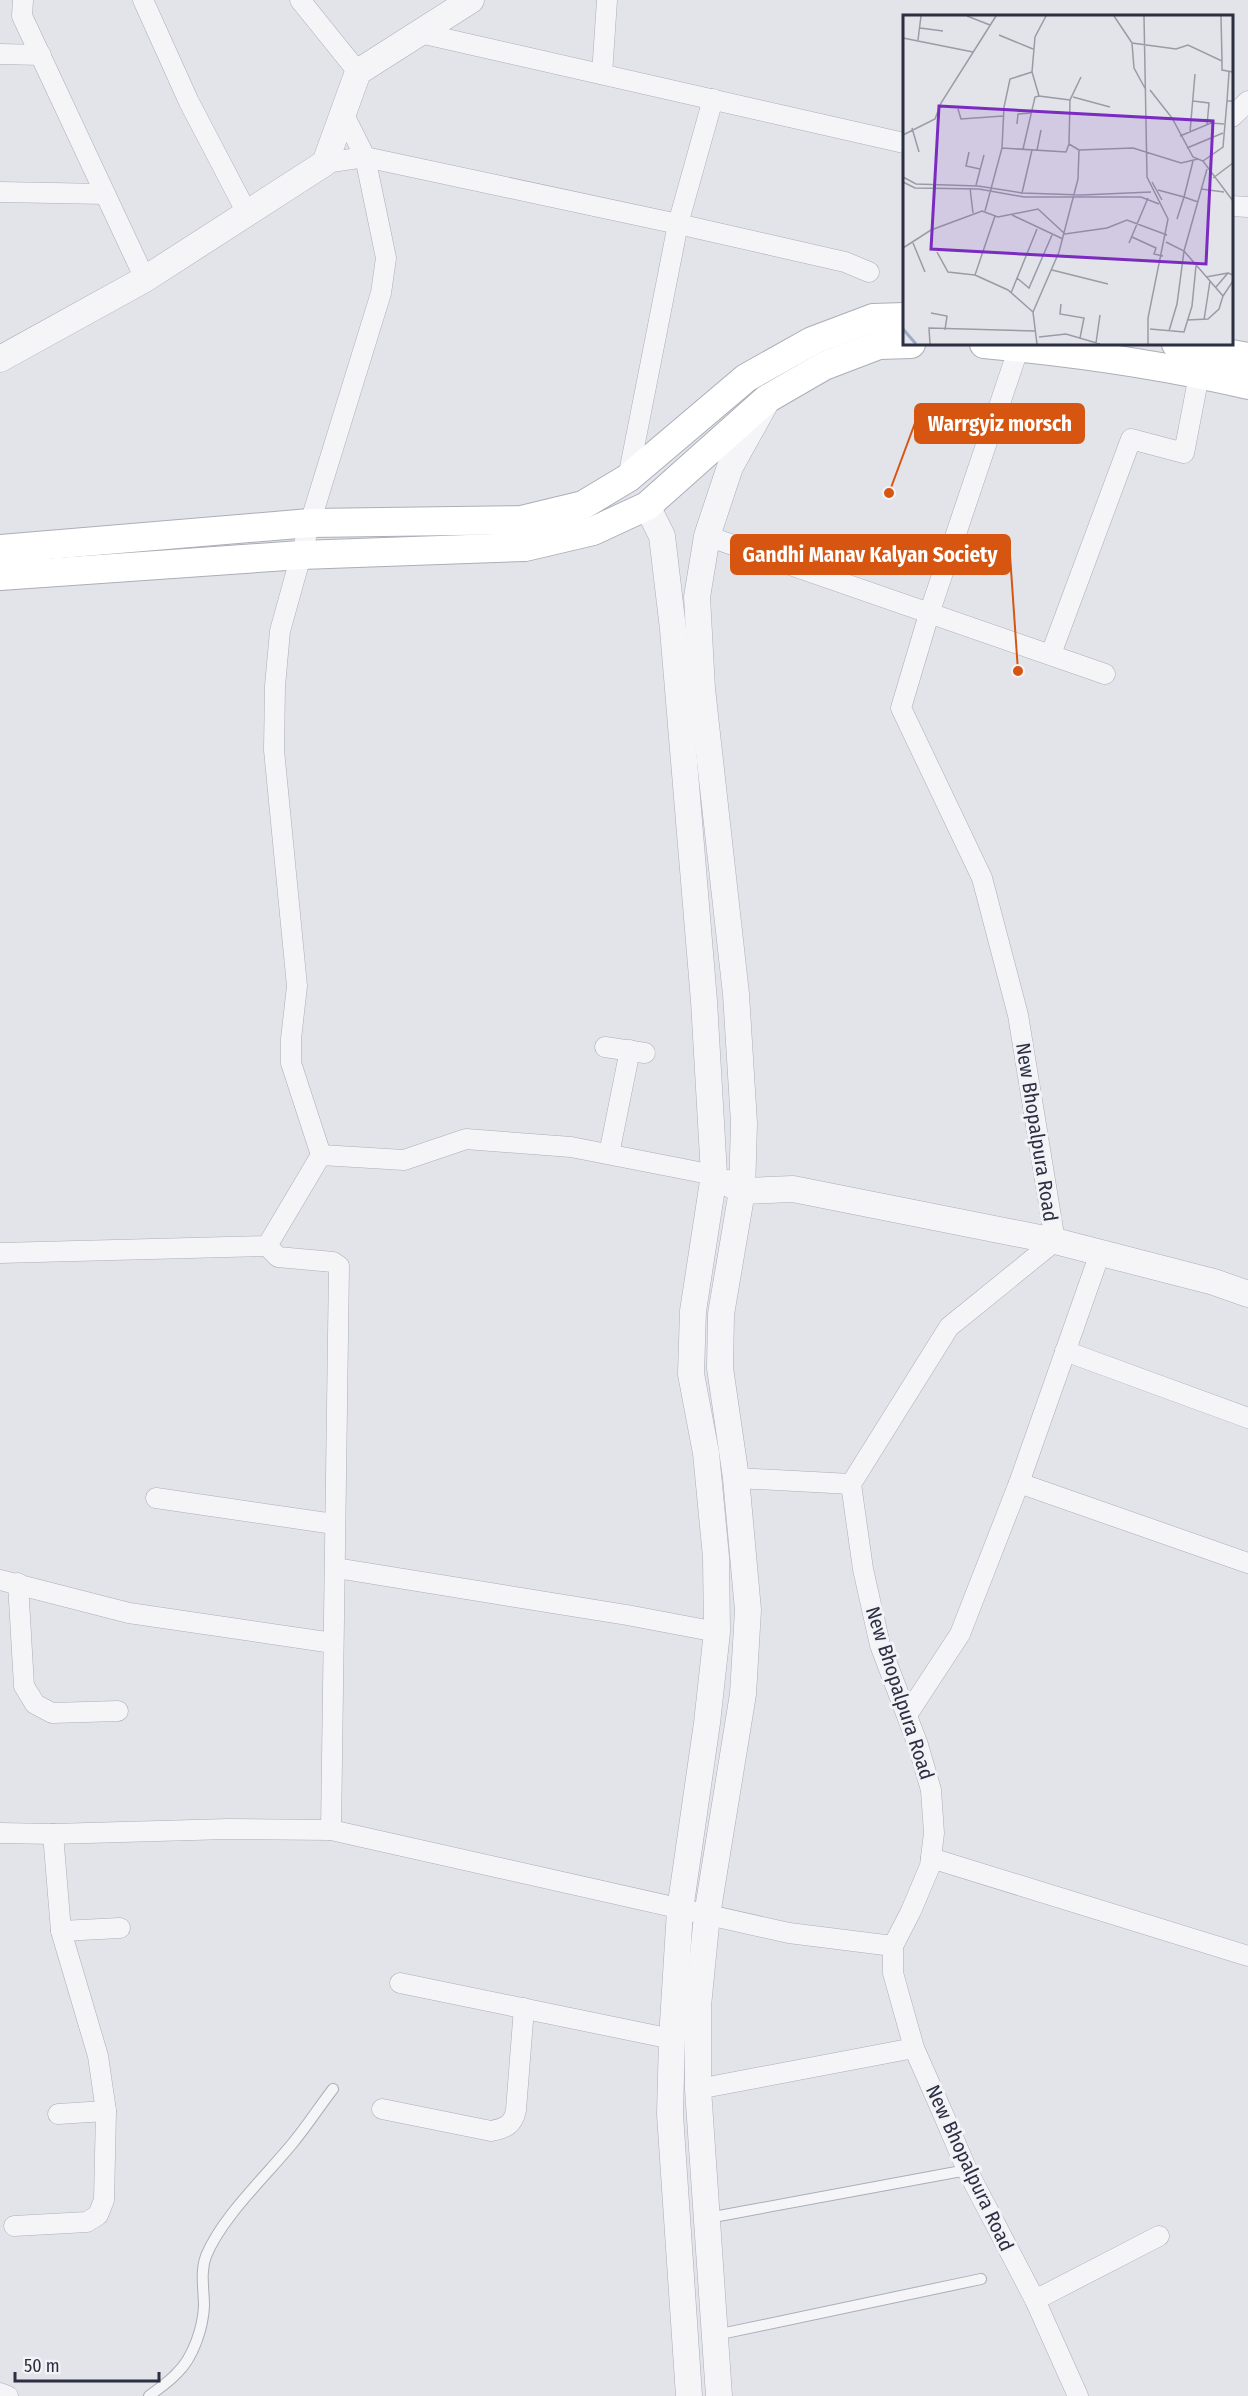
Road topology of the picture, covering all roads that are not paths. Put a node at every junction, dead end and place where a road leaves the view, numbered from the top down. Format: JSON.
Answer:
{"nodes":[{"id":1,"x":23,"y":0,"type":"edge"},
{"id":2,"x":143,"y":0,"type":"edge"},
{"id":3,"x":300,"y":0,"type":"edge"},
{"id":4,"x":471,"y":0,"type":"edge"},
{"id":5,"x":607,"y":0,"type":"edge"},
{"id":6,"x":420,"y":33,"type":"junction"},
{"id":7,"x":0,"y":54,"type":"edge"},
{"id":8,"x":40,"y":55,"type":"junction"},
{"id":9,"x":358,"y":72,"type":"junction"},
{"id":10,"x":602,"y":74,"type":"junction"},
{"id":11,"x":713,"y":99,"type":"junction"},
{"id":12,"x":1248,"y":102,"type":"edge"},
{"id":13,"x":343,"y":113,"type":"junction"},
{"id":14,"x":1233,"y":116,"type":"edge"},
{"id":15,"x":903,"y":143,"type":"edge"},
{"id":16,"x":365,"y":157,"type":"junction"},
{"id":17,"x":325,"y":163,"type":"junction"},
{"id":18,"x":0,"y":192,"type":"edge"},
{"id":19,"x":105,"y":194,"type":"junction"},
{"id":20,"x":1233,"y":206,"type":"edge"},
{"id":21,"x":1248,"y":207,"type":"edge"},
{"id":22,"x":247,"y":213,"type":"junction"},
{"id":23,"x":678,"y":224,"type":"junction"},
{"id":24,"x":869,"y":272,"type":"dead end"},
{"id":25,"x":145,"y":279,"type":"junction"},
{"id":26,"x":903,"y":316,"type":"edge"},
{"id":27,"x":903,"y":344,"type":"edge"},
{"id":28,"x":996,"y":345,"type":"edge"},
{"id":29,"x":1182,"y":345,"type":"edge"},
{"id":30,"x":1019,"y":347,"type":"junction"},
{"id":31,"x":1081,"y":350,"type":"edge"},
{"id":32,"x":1248,"y":357,"type":"edge"},
{"id":33,"x":0,"y":359,"type":"edge"},
{"id":34,"x":1199,"y":375,"type":"junction"},
{"id":35,"x":1248,"y":385,"type":"edge"},
{"id":36,"x":767,"y":399,"type":"junction"},
{"id":37,"x":628,"y":478,"type":"junction"},
{"id":38,"x":647,"y":506,"type":"junction"},
{"id":39,"x":310,"y":523,"type":"junction"},
{"id":40,"x":707,"y":536,"type":"junction"},
{"id":41,"x":0,"y":549,"type":"edge"},
{"id":42,"x":301,"y":555,"type":"junction"},
{"id":43,"x":0,"y":576,"type":"edge"},
{"id":44,"x":929,"y":614,"type":"junction"},
{"id":45,"x":1051,"y":654,"type":"junction"},
{"id":46,"x":1105,"y":674,"type":"dead end"},
{"id":47,"x":605,"y":1047,"type":"dead end"},
{"id":48,"x":609,"y":1154,"type":"junction"},
{"id":49,"x":321,"y":1155,"type":"junction"},
{"id":50,"x":714,"y":1175,"type":"junction"},
{"id":51,"x":742,"y":1191,"type":"junction"},
{"id":52,"x":1055,"y":1241,"type":"junction"},
{"id":53,"x":267,"y":1246,"type":"junction"},
{"id":54,"x":0,"y":1253,"type":"edge"},
{"id":55,"x":1100,"y":1253,"type":"junction"},
{"id":56,"x":1248,"y":1294,"type":"edge"},
{"id":57,"x":1065,"y":1351,"type":"junction"},
{"id":58,"x":1248,"y":1418,"type":"edge"},
{"id":59,"x":736,"y":1478,"type":"junction"},
{"id":60,"x":851,"y":1484,"type":"junction"},
{"id":61,"x":1019,"y":1484,"type":"junction"},
{"id":62,"x":156,"y":1498,"type":"dead end"},
{"id":63,"x":334,"y":1524,"type":"junction"},
{"id":64,"x":1248,"y":1563,"type":"edge"},
{"id":65,"x":336,"y":1568,"type":"junction"},
{"id":66,"x":9,"y":1582,"type":"edge"},
{"id":67,"x":717,"y":1632,"type":"junction"},
{"id":68,"x":333,"y":1642,"type":"junction"},
{"id":69,"x":118,"y":1711,"type":"dead end"},
{"id":70,"x":907,"y":1715,"type":"junction"},
{"id":71,"x":331,"y":1830,"type":"junction"},
{"id":72,"x":0,"y":1833,"type":"edge"},
{"id":73,"x":53,"y":1834,"type":"junction"},
{"id":74,"x":931,"y":1858,"type":"junction"},
{"id":75,"x":680,"y":1910,"type":"junction"},
{"id":76,"x":707,"y":1916,"type":"junction"},
{"id":77,"x":120,"y":1928,"type":"dead end"},
{"id":78,"x":61,"y":1932,"type":"junction"},
{"id":79,"x":893,"y":1946,"type":"junction"},
{"id":80,"x":1248,"y":1956,"type":"edge"},
{"id":81,"x":400,"y":1983,"type":"dead end"},
{"id":82,"x":524,"y":2008,"type":"junction"},
{"id":83,"x":672,"y":2039,"type":"junction"},
{"id":84,"x":914,"y":2048,"type":"junction"},
{"id":85,"x":333,"y":2089,"type":"dead end"},
{"id":86,"x":698,"y":2089,"type":"junction"},
{"id":87,"x":382,"y":2109,"type":"dead end"},
{"id":88,"x":106,"y":2111,"type":"junction"},
{"id":89,"x":58,"y":2114,"type":"dead end"},
{"id":90,"x":967,"y":2170,"type":"junction"},
{"id":91,"x":708,"y":2218,"type":"junction"},
{"id":92,"x":14,"y":2226,"type":"dead end"},
{"id":93,"x":1159,"y":2236,"type":"dead end"},
{"id":94,"x":981,"y":2279,"type":"dead end"},
{"id":95,"x":1035,"y":2300,"type":"junction"},
{"id":96,"x":716,"y":2335,"type":"junction"},
{"id":97,"x":0,"y":2393,"type":"edge"},
{"id":98,"x":8,"y":2396,"type":"edge"},
{"id":99,"x":149,"y":2396,"type":"edge"},
{"id":100,"x":689,"y":2396,"type":"edge"},
{"id":101,"x":719,"y":2396,"type":"edge"},
{"id":102,"x":1078,"y":2396,"type":"edge"}],
"edges":[{"from":1,"to":8,"type":"street"},
{"from":2,"to":22,"type":"street"},
{"from":3,"to":9,"type":"street"},
{"from":4,"to":6,"type":"street"},
{"from":5,"to":10,"type":"street"},
{"from":6,"to":9,"type":"street"},
{"from":6,"to":10,"type":"street"},
{"from":7,"to":8,"type":"street"},
{"from":8,"to":19,"type":"street"},
{"from":9,"to":13,"type":"street"},
{"from":10,"to":11,"type":"street"},
{"from":11,"to":15,"type":"street"},
{"from":11,"to":23,"type":"street"},
{"from":12,"to":14,"type":"street"},
{"from":13,"to":16,"type":"street"},
{"from":13,"to":17,"type":"street"},
{"from":16,"to":17,"type":"street"},
{"from":16,"to":23,"type":"street"},
{"from":16,"to":39,"type":"street"},
{"from":17,"to":22,"type":"street"},
{"from":18,"to":19,"type":"street"},
{"from":19,"to":25,"type":"street"},
{"from":20,"to":21,"type":"street"},
{"from":22,"to":25,"type":"street"},
{"from":23,"to":24,"type":"street"},
{"from":23,"to":37,"type":"street"},
{"from":25,"to":33,"type":"street"},
{"from":26,"to":37,"type":"main road"},
{"from":27,"to":36,"type":"main road"},
{"from":28,"to":30,"type":"main road"},
{"from":29,"to":32,"type":"main road"},
{"from":30,"to":31,"type":"main road"},
{"from":30,"to":44,"type":"street","name":"New Bhopalpura Road"},
{"from":31,"to":34,"type":"main road"},
{"from":34,"to":35,"type":"main road"},
{"from":34,"to":45,"type":"street"},
{"from":36,"to":38,"type":"main road"},
{"from":36,"to":40,"type":"street"},
{"from":37,"to":39,"type":"main road"},
{"from":38,"to":42,"type":"main road"},
{"from":38,"to":50,"type":"street"},
{"from":39,"to":41,"type":"main road"},
{"from":39,"to":42,"type":"street"},
{"from":40,"to":44,"type":"street"},
{"from":40,"to":51,"type":"street"},
{"from":42,"to":43,"type":"main road"},
{"from":42,"to":49,"type":"street"},
{"from":44,"to":45,"type":"street"},
{"from":44,"to":52,"type":"street","name":"New Bhopalpura Road"},
{"from":45,"to":46,"type":"street"},
{"from":47,"to":48,"type":"street"},
{"from":48,"to":49,"type":"street"},
{"from":48,"to":50,"type":"street"},
{"from":49,"to":53,"type":"street"},
{"from":50,"to":51,"type":"street"},
{"from":50,"to":67,"type":"street"},
{"from":51,"to":52,"type":"street"},
{"from":51,"to":59,"type":"street"},
{"from":52,"to":55,"type":"street"},
{"from":52,"to":60,"type":"street","name":"New Bhopalpura Road"},
{"from":53,"to":54,"type":"street"},
{"from":53,"to":63,"type":"street"},
{"from":55,"to":56,"type":"street"},
{"from":55,"to":57,"type":"street"},
{"from":57,"to":58,"type":"street"},
{"from":57,"to":61,"type":"street"},
{"from":59,"to":60,"type":"street"},
{"from":59,"to":76,"type":"street"},
{"from":60,"to":70,"type":"street","name":"New Bhopalpura Road"},
{"from":61,"to":64,"type":"street"},
{"from":61,"to":70,"type":"street"},
{"from":62,"to":63,"type":"street"},
{"from":63,"to":65,"type":"street"},
{"from":65,"to":67,"type":"street"},
{"from":65,"to":68,"type":"street"},
{"from":66,"to":68,"type":"street"},
{"from":66,"to":69,"type":"street"},
{"from":67,"to":75,"type":"street"},
{"from":68,"to":71,"type":"street"},
{"from":70,"to":74,"type":"street","name":"New Bhopalpura Road"},
{"from":71,"to":73,"type":"street"},
{"from":71,"to":75,"type":"street"},
{"from":72,"to":73,"type":"street"},
{"from":73,"to":78,"type":"street"},
{"from":74,"to":79,"type":"street","name":"New Bhopalpura Road"},
{"from":74,"to":80,"type":"street"},
{"from":75,"to":76,"type":"street"},
{"from":75,"to":83,"type":"street"},
{"from":76,"to":79,"type":"street"},
{"from":76,"to":86,"type":"street"},
{"from":77,"to":78,"type":"street"},
{"from":78,"to":88,"type":"street"},
{"from":79,"to":84,"type":"street","name":"New Bhopalpura Road"},
{"from":81,"to":82,"type":"street"},
{"from":82,"to":83,"type":"street"},
{"from":82,"to":87,"type":"street"},
{"from":83,"to":100,"type":"street"},
{"from":84,"to":86,"type":"street"},
{"from":84,"to":90,"type":"street","name":"New Bhopalpura Road"},
{"from":85,"to":99,"type":"lane"},
{"from":86,"to":91,"type":"street"},
{"from":88,"to":89,"type":"street"},
{"from":88,"to":92,"type":"street"},
{"from":90,"to":91,"type":"lane"},
{"from":90,"to":95,"type":"street","name":"New Bhopalpura Road"},
{"from":91,"to":96,"type":"street"},
{"from":93,"to":95,"type":"street"},
{"from":94,"to":96,"type":"lane"},
{"from":95,"to":102,"type":"street","name":"New Bhopalpura Road"},
{"from":96,"to":101,"type":"street"},
{"from":97,"to":98,"type":"street"}]}
